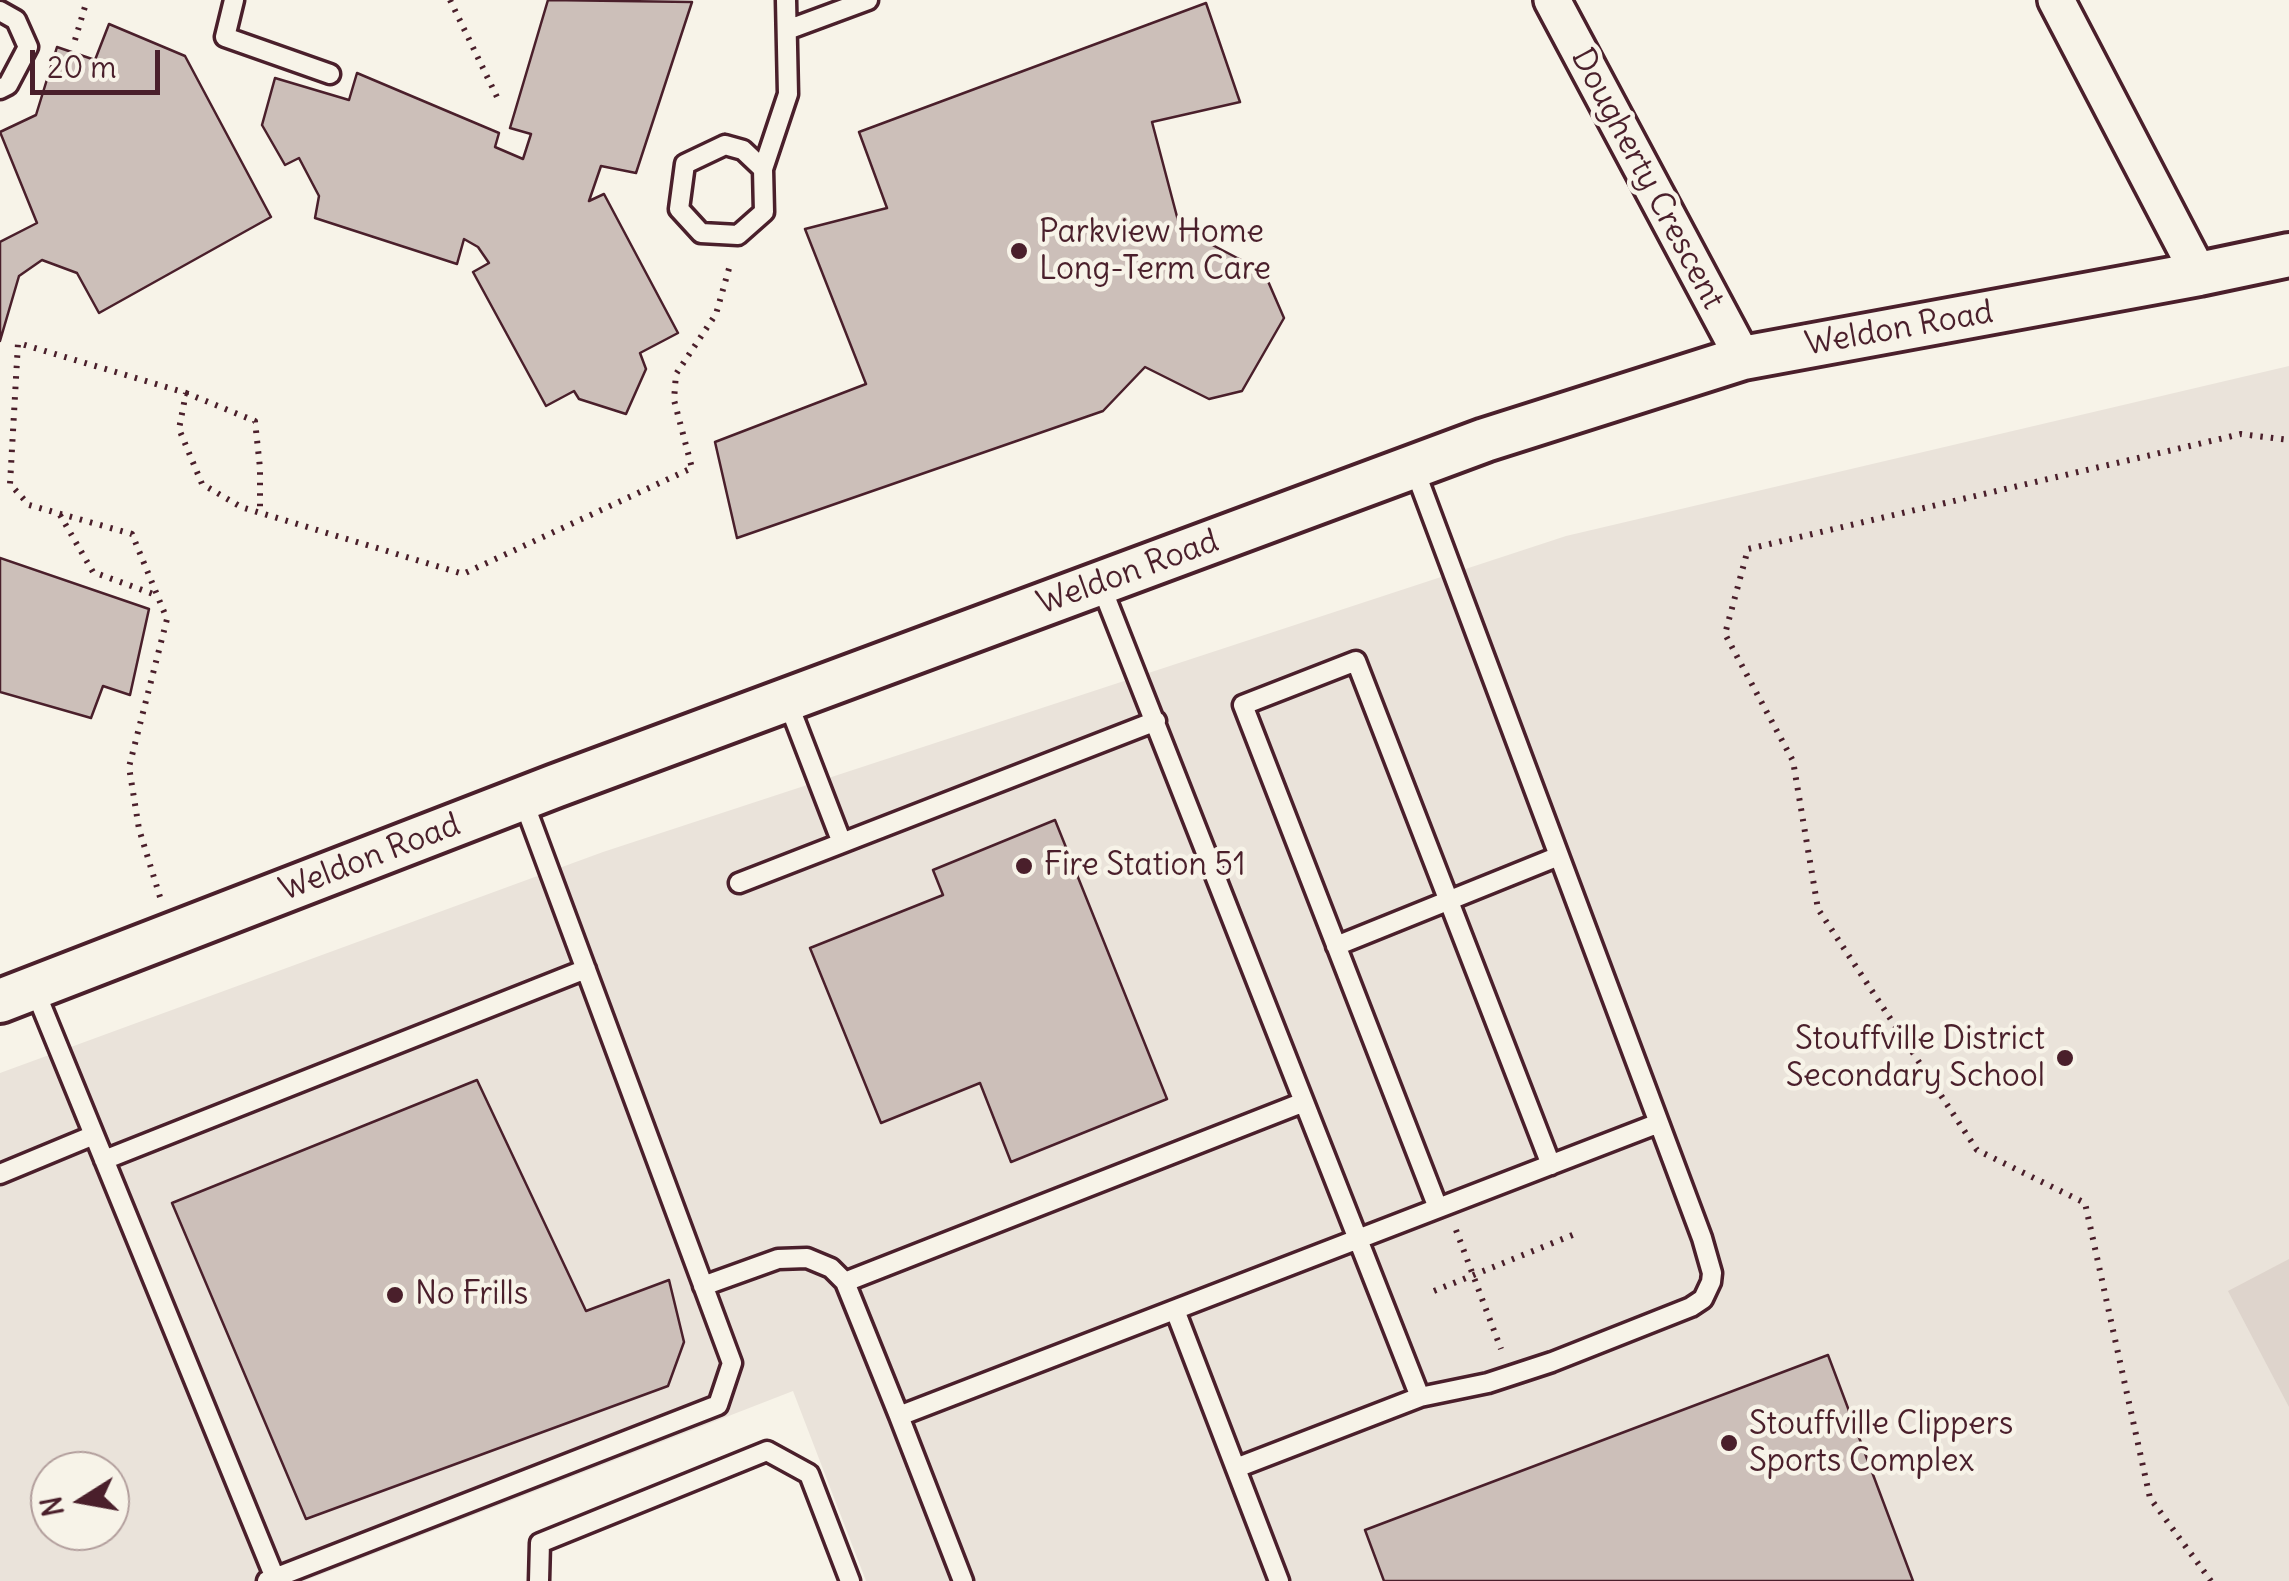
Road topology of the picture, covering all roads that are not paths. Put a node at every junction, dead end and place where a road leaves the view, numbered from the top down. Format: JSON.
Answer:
{"nodes":[{"id":1,"x":234,"y":0,"type":"edge"},
{"id":2,"x":786,"y":0,"type":"edge"},
{"id":3,"x":868,"y":0,"type":"edge"},
{"id":4,"x":1552,"y":0,"type":"edge"},
{"id":5,"x":2056,"y":0,"type":"edge"},
{"id":6,"x":0,"y":11,"type":"edge"},
{"id":7,"x":787,"y":30,"type":"junction"},
{"id":8,"x":330,"y":74,"type":"dead end"},
{"id":9,"x":0,"y":89,"type":"edge"},
{"id":10,"x":763,"y":169,"type":"junction"},
{"id":11,"x":2289,"y":254,"type":"edge"},
{"id":12,"x":2200,"y":274,"type":"junction"},
{"id":13,"x":1743,"y":358,"type":"junction"},
{"id":14,"x":1413,"y":467,"type":"junction"},
{"id":15,"x":1100,"y":583,"type":"junction"},
{"id":16,"x":787,"y":700,"type":"junction"},
{"id":17,"x":1156,"y":721,"type":"junction"},
{"id":18,"x":522,"y":799,"type":"junction"},
{"id":19,"x":842,"y":844,"type":"junction"},
{"id":20,"x":1559,"y":856,"type":"junction"},
{"id":21,"x":739,"y":883,"type":"dead end"},
{"id":22,"x":1449,"y":900,"type":"junction"},
{"id":23,"x":1336,"y":946,"type":"junction"},
{"id":24,"x":586,"y":969,"type":"junction"},
{"id":25,"x":17,"y":994,"type":"edge"},
{"id":26,"x":1304,"y":1102,"type":"junction"},
{"id":27,"x":1659,"y":1123,"type":"junction"},
{"id":28,"x":94,"y":1135,"type":"junction"},
{"id":29,"x":104,"y":1160,"type":"junction"},
{"id":30,"x":1551,"y":1164,"type":"junction"},
{"id":31,"x":0,"y":1174,"type":"edge"},
{"id":32,"x":1442,"y":1207,"type":"junction"},
{"id":33,"x":1358,"y":1240,"type":"junction"},
{"id":34,"x":845,"y":1282,"type":"junction"},
{"id":35,"x":704,"y":1286,"type":"junction"},
{"id":36,"x":1175,"y":1310,"type":"junction"},
{"id":37,"x":1420,"y":1397,"type":"junction"},
{"id":38,"x":899,"y":1416,"type":"junction"},
{"id":39,"x":1236,"y":1468,"type":"junction"},
{"id":40,"x":271,"y":1580,"type":"edge"},
{"id":41,"x":539,"y":1581,"type":"edge"},
{"id":42,"x":850,"y":1581,"type":"edge"},
{"id":43,"x":963,"y":1581,"type":"edge"},
{"id":44,"x":1279,"y":1581,"type":"edge"}],
"edges":[{"from":1,"to":8,"type":"lane"},
{"from":2,"to":7,"type":"lane"},
{"from":3,"to":7,"type":"lane"},
{"from":4,"to":13,"type":"street","name":"Dougherty Crescent"},
{"from":5,"to":12,"type":"street"},
{"from":6,"to":9,"type":"lane"},
{"from":7,"to":10,"type":"lane"},
{"from":10,"to":10,"type":"lane"},
{"from":11,"to":12,"type":"street","name":"Weldon Road"},
{"from":12,"to":13,"type":"street","name":"Weldon Road"},
{"from":13,"to":14,"type":"street","name":"Weldon Road"},
{"from":14,"to":15,"type":"street","name":"Weldon Road"},
{"from":14,"to":20,"type":"lane"},
{"from":15,"to":16,"type":"street","name":"Weldon Road"},
{"from":15,"to":17,"type":"lane"},
{"from":16,"to":18,"type":"street","name":"Weldon Road"},
{"from":16,"to":19,"type":"lane"},
{"from":17,"to":19,"type":"lane"},
{"from":17,"to":26,"type":"lane"},
{"from":18,"to":24,"type":"lane"},
{"from":18,"to":25,"type":"street","name":"Weldon Road"},
{"from":19,"to":21,"type":"lane"},
{"from":20,"to":22,"type":"lane"},
{"from":20,"to":27,"type":"lane"},
{"from":22,"to":23,"type":"lane"},
{"from":22,"to":23,"type":"lane"},
{"from":22,"to":30,"type":"lane"},
{"from":23,"to":32,"type":"lane"},
{"from":24,"to":29,"type":"lane"},
{"from":24,"to":35,"type":"lane"},
{"from":25,"to":28,"type":"lane"},
{"from":26,"to":33,"type":"lane"},
{"from":26,"to":34,"type":"lane"},
{"from":27,"to":30,"type":"lane"},
{"from":27,"to":37,"type":"lane"},
{"from":28,"to":29,"type":"lane"},
{"from":28,"to":31,"type":"lane"},
{"from":29,"to":40,"type":"lane"},
{"from":30,"to":32,"type":"lane"},
{"from":32,"to":33,"type":"lane"},
{"from":33,"to":36,"type":"lane"},
{"from":33,"to":37,"type":"lane"},
{"from":34,"to":35,"type":"lane"},
{"from":34,"to":38,"type":"lane"},
{"from":35,"to":40,"type":"lane"},
{"from":36,"to":38,"type":"lane"},
{"from":36,"to":39,"type":"lane"},
{"from":37,"to":39,"type":"lane"},
{"from":38,"to":43,"type":"lane"},
{"from":39,"to":44,"type":"lane"},
{"from":41,"to":42,"type":"lane"}]}
